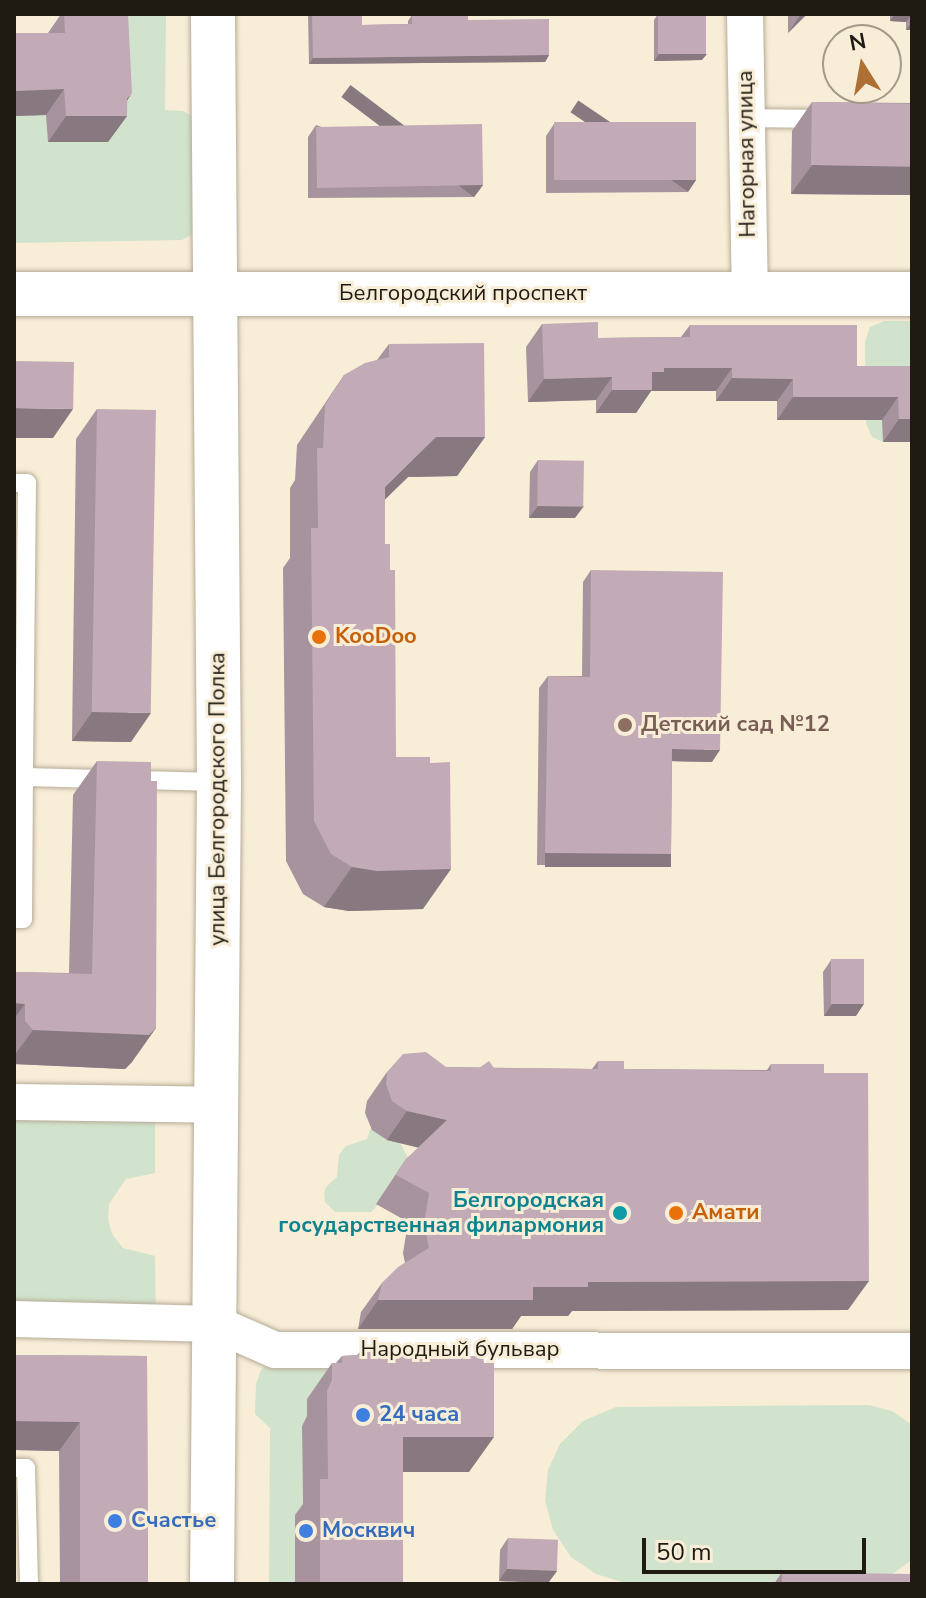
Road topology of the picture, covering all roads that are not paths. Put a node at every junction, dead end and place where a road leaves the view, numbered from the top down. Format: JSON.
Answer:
{"nodes":[{"id":1,"x":213,"y":14,"type":"edge"},
{"id":2,"x":745,"y":14,"type":"edge"},
{"id":3,"x":747,"y":118,"type":"junction"},
{"id":4,"x":837,"y":119,"type":"edge"},
{"id":5,"x":14,"y":294,"type":"edge"},
{"id":6,"x":750,"y":294,"type":"junction"},
{"id":7,"x":912,"y":294,"type":"edge"},
{"id":8,"x":213,"y":295,"type":"junction"},
{"id":9,"x":14,"y":483,"type":"edge"},
{"id":10,"x":24,"y":777,"type":"junction"},
{"id":11,"x":219,"y":782,"type":"junction"},
{"id":12,"x":14,"y":919,"type":"edge"},
{"id":13,"x":14,"y":1102,"type":"edge"},
{"id":14,"x":218,"y":1105,"type":"junction"},
{"id":15,"x":14,"y":1319,"type":"edge"},
{"id":16,"x":216,"y":1324,"type":"junction"},
{"id":17,"x":912,"y":1351,"type":"edge"},
{"id":18,"x":14,"y":1468,"type":"edge"},
{"id":19,"x":29,"y":1584,"type":"edge"},
{"id":20,"x":212,"y":1584,"type":"edge"}],
"edges":[{"from":1,"to":8,"type":"main road","name":"улица Белгородского Полка"},
{"from":2,"to":3,"type":"street","name":"Нагорная улица"},
{"from":3,"to":4,"type":"lane"},
{"from":3,"to":6,"type":"street","name":"Нагорная улица"},
{"from":5,"to":8,"type":"main road","name":"Белгородский проспект"},
{"from":6,"to":7,"type":"main road","name":"Белгородский проспект"},
{"from":6,"to":8,"type":"main road","name":"Белгородский проспект"},
{"from":8,"to":11,"type":"main road","name":"улица Белгородского Полка"},
{"from":9,"to":10,"type":"lane"},
{"from":10,"to":11,"type":"lane"},
{"from":10,"to":12,"type":"lane"},
{"from":11,"to":14,"type":"main road","name":"улица Белгородского Полка"},
{"from":13,"to":14,"type":"street"},
{"from":14,"to":16,"type":"main road","name":"улица Белгородского Полка"},
{"from":15,"to":16,"type":"street","name":"Народный бульвар"},
{"from":16,"to":17,"type":"street","name":"Народный бульвар"},
{"from":16,"to":20,"type":"main road","name":"улица Белгородского Полка"},
{"from":18,"to":19,"type":"lane"}]}
